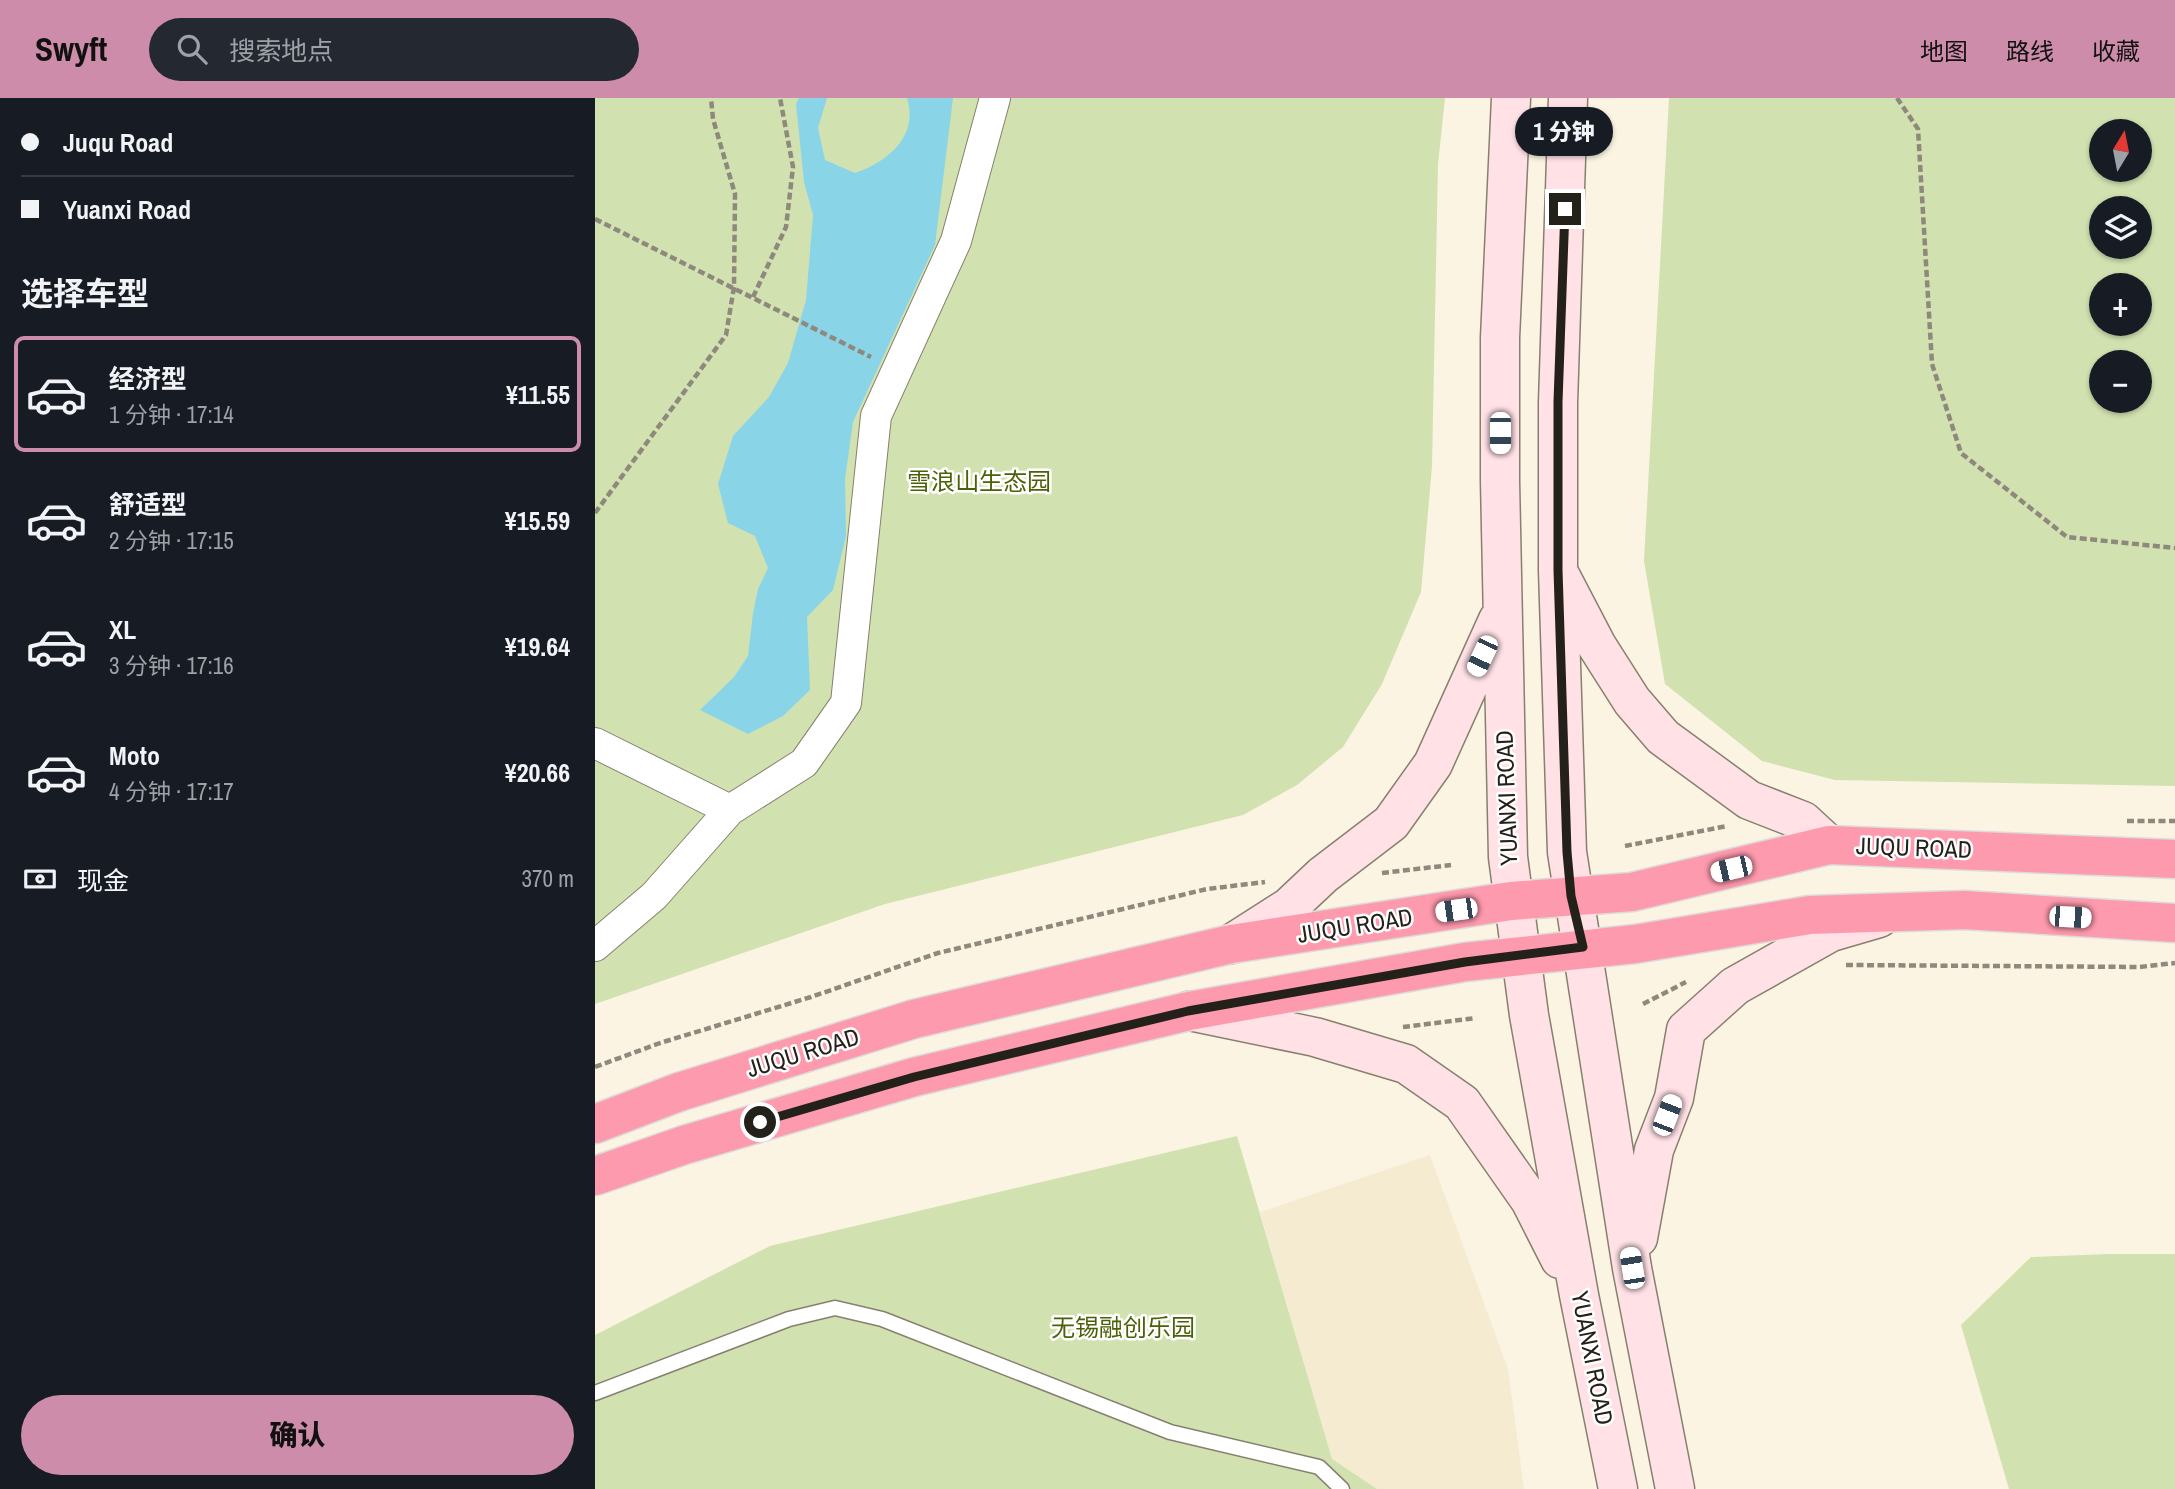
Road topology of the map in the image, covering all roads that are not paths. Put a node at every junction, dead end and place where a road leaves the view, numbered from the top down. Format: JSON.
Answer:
{"nodes":[{"id":1,"x":995,"y":98,"type":"edge"},
{"id":2,"x":1511,"y":98,"type":"edge"},
{"id":3,"x":1568,"y":98,"type":"edge"},
{"id":4,"x":1558,"y":570,"type":"junction"},
{"id":5,"x":1502,"y":612,"type":"junction"},
{"id":6,"x":595,"y":743,"type":"edge"},
{"id":7,"x":730,"y":810,"type":"junction"},
{"id":8,"x":1829,"y":845,"type":"junction"},
{"id":9,"x":2175,"y":859,"type":"edge"},
{"id":10,"x":1571,"y":896,"type":"junction"},
{"id":11,"x":1511,"y":901,"type":"junction"},
{"id":12,"x":1897,"y":912,"type":"junction"},
{"id":13,"x":2175,"y":923,"type":"edge"},
{"id":14,"x":1231,"y":944,"type":"junction"},
{"id":15,"x":595,"y":946,"type":"edge"},
{"id":16,"x":1583,"y":947,"type":"junction"},
{"id":17,"x":1520,"y":957,"type":"junction"},
{"id":18,"x":1188,"y":1011,"type":"junction"},
{"id":19,"x":595,"y":1124,"type":"edge"},
{"id":20,"x":595,"y":1176,"type":"edge"},
{"id":21,"x":1632,"y":1268,"type":"junction"},
{"id":22,"x":1579,"y":1295,"type":"junction"},
{"id":23,"x":595,"y":1394,"type":"edge"},
{"id":24,"x":1342,"y":1489,"type":"edge"},
{"id":25,"x":1618,"y":1489,"type":"edge"},
{"id":26,"x":1675,"y":1489,"type":"edge"}],
"edges":[{"from":1,"to":7,"type":"street"},
{"from":2,"to":5,"type":"main road","name":"YUANXI ROAD"},
{"from":3,"to":4,"type":"main road"},
{"from":4,"to":8,"type":"main road"},
{"from":4,"to":10,"type":"main road"},
{"from":5,"to":11,"type":"main road","name":"YUANXI ROAD"},
{"from":5,"to":14,"type":"main road"},
{"from":6,"to":7,"type":"street"},
{"from":7,"to":15,"type":"street"},
{"from":8,"to":9,"type":"highway","name":"JUQU ROAD"},
{"from":8,"to":10,"type":"highway","name":"JUQU ROAD"},
{"from":10,"to":11,"type":"highway","name":"JUQU ROAD"},
{"from":10,"to":16,"type":"main road"},
{"from":11,"to":14,"type":"highway","name":"JUQU ROAD"},
{"from":11,"to":17,"type":"main road","name":"YUANXI ROAD"},
{"from":12,"to":13,"type":"highway"},
{"from":12,"to":16,"type":"highway"},
{"from":12,"to":21,"type":"main road"},
{"from":14,"to":19,"type":"highway","name":"JUQU ROAD"},
{"from":16,"to":17,"type":"highway"},
{"from":16,"to":21,"type":"main road"},
{"from":17,"to":18,"type":"highway"},
{"from":17,"to":22,"type":"main road","name":"YUANXI ROAD"},
{"from":18,"to":20,"type":"highway"},
{"from":18,"to":22,"type":"main road"},
{"from":21,"to":26,"type":"main road"},
{"from":22,"to":25,"type":"main road","name":"YUANXI ROAD"},
{"from":23,"to":24,"type":"lane"}]}
